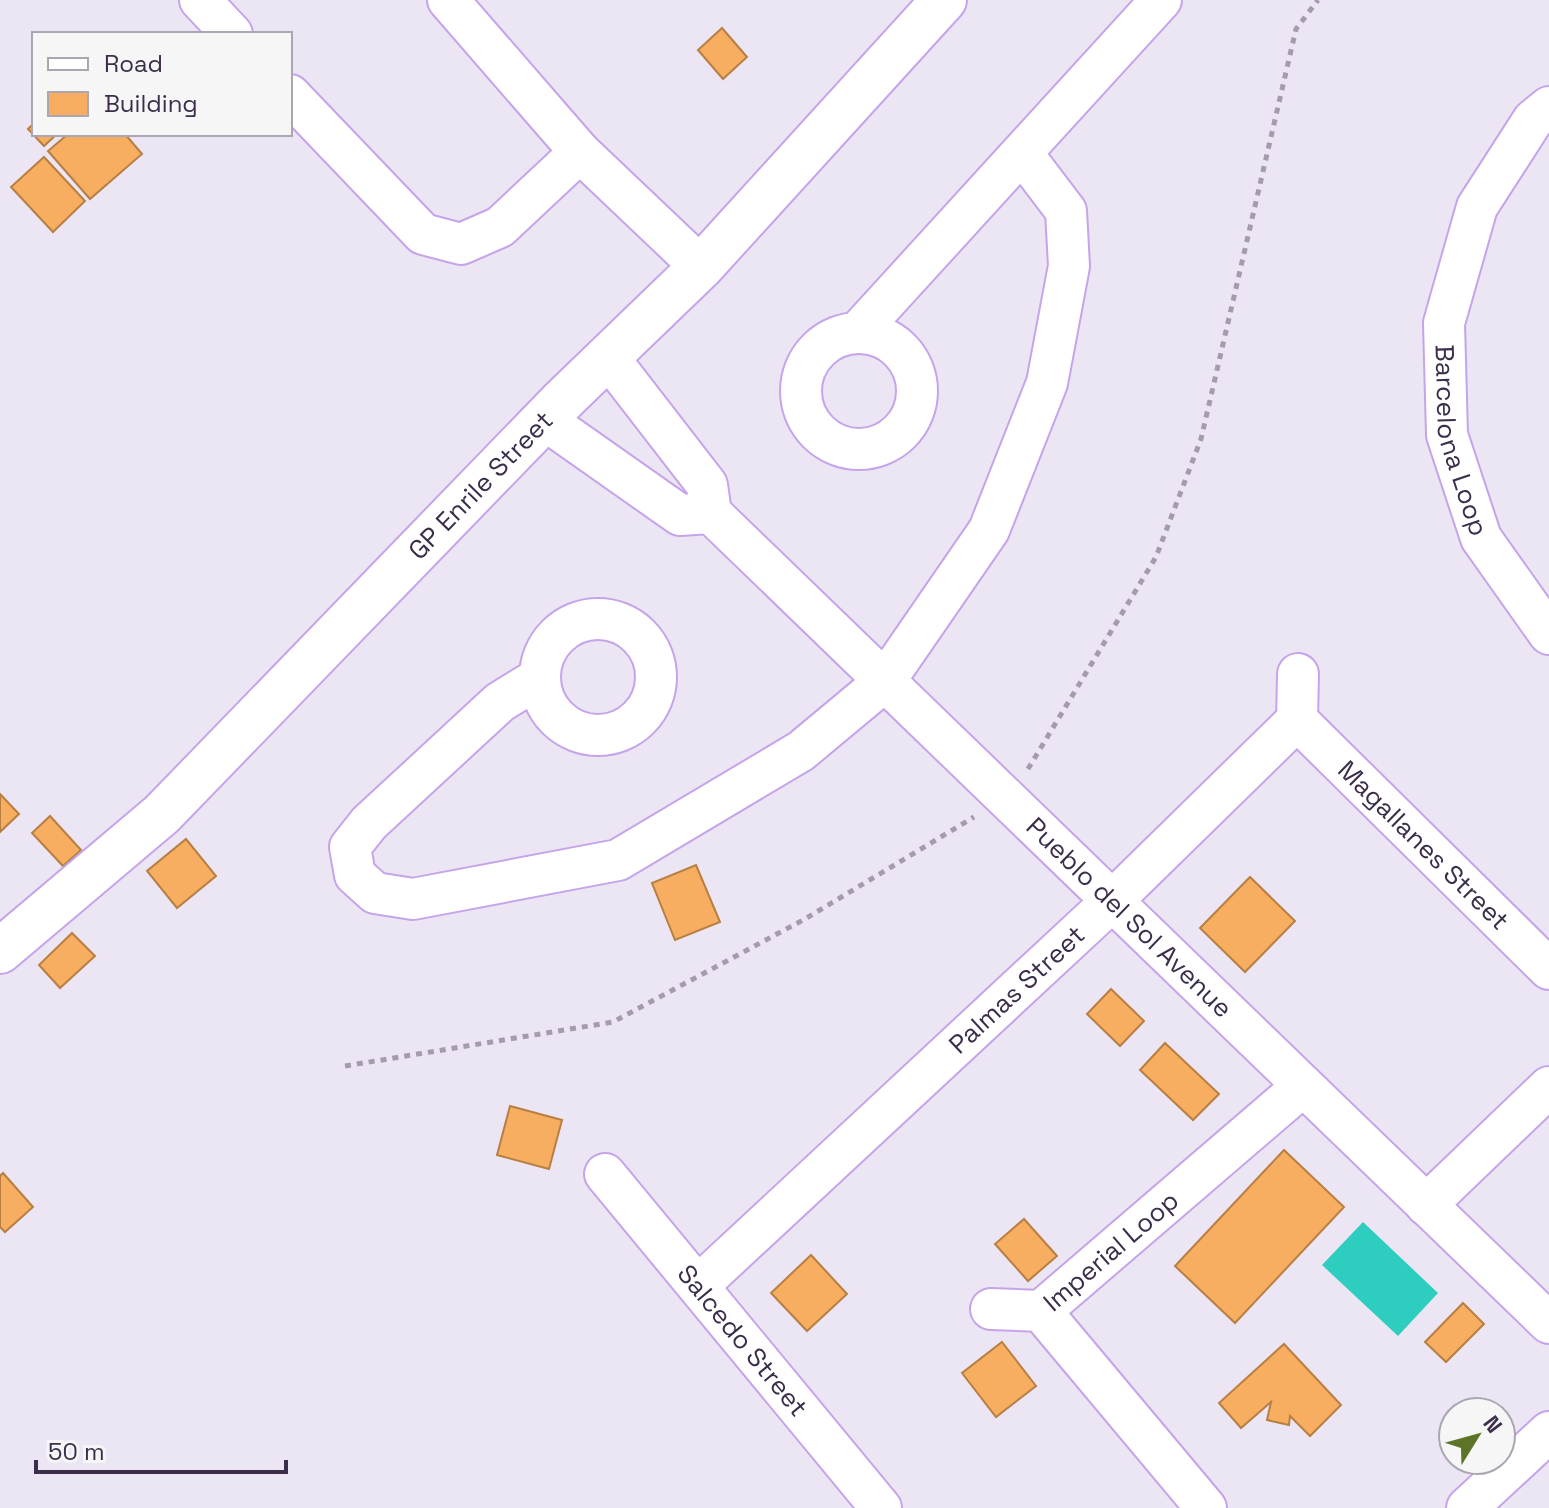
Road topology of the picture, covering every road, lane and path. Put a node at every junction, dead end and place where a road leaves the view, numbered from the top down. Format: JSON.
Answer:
{"nodes":[{"id":1,"x":200,"y":0,"type":"edge"},
{"id":2,"x":448,"y":0,"type":"edge"},
{"id":3,"x":944,"y":0,"type":"edge"},
{"id":4,"x":1161,"y":0,"type":"edge"},
{"id":5,"x":1318,"y":0,"type":"edge"},
{"id":6,"x":230,"y":32,"type":"edge"},
{"id":7,"x":292,"y":97,"type":"edge"},
{"id":8,"x":1549,"y":107,"type":"edge"},
{"id":9,"x":580,"y":152,"type":"junction"},
{"id":10,"x":1022,"y":153,"type":"junction"},
{"id":11,"x":701,"y":267,"type":"junction"},
{"id":12,"x":858,"y":332,"type":"dead end"},
{"id":13,"x":608,"y":357,"type":"junction"},
{"id":14,"x":545,"y":420,"type":"junction"},
{"id":15,"x":711,"y":513,"type":"junction"},
{"id":16,"x":1549,"y":634,"type":"edge"},
{"id":17,"x":1298,"y":674,"type":"dead end"},
{"id":18,"x":539,"y":678,"type":"dead end"},
{"id":19,"x":885,"y":681,"type":"junction"},
{"id":20,"x":1297,"y":720,"type":"junction"},
{"id":21,"x":1005,"y":798,"type":"junction"},
{"id":22,"x":1112,"y":901,"type":"junction"},
{"id":23,"x":0,"y":951,"type":"edge"},
{"id":24,"x":1549,"y":969,"type":"edge"},
{"id":25,"x":345,"y":1066,"type":"dead end"},
{"id":26,"x":1303,"y":1086,"type":"junction"},
{"id":27,"x":1549,"y":1087,"type":"edge"},
{"id":28,"x":605,"y":1174,"type":"dead end"},
{"id":29,"x":1426,"y":1205,"type":"junction"},
{"id":30,"x":699,"y":1285,"type":"junction"},
{"id":31,"x":991,"y":1309,"type":"dead end"},
{"id":32,"x":1041,"y":1311,"type":"junction"},
{"id":33,"x":1549,"y":1323,"type":"edge"},
{"id":34,"x":1549,"y":1432,"type":"edge"},
{"id":35,"x":881,"y":1508,"type":"edge"},
{"id":36,"x":1206,"y":1508,"type":"edge"},
{"id":37,"x":1467,"y":1508,"type":"edge"}],
"edges":[{"from":1,"to":6,"type":"street"},
{"from":2,"to":9,"type":"street"},
{"from":3,"to":11,"type":"street","name":"GP Enrile Street"},
{"from":4,"to":10,"type":"street"},
{"from":5,"to":21,"type":"path"},
{"from":7,"to":9,"type":"street"},
{"from":8,"to":16,"type":"street","name":"Barcelona Loop"},
{"from":9,"to":11,"type":"street"},
{"from":10,"to":12,"type":"street"},
{"from":10,"to":19,"type":"street"},
{"from":11,"to":13,"type":"street","name":"GP Enrile Street"},
{"from":13,"to":14,"type":"street","name":"GP Enrile Street"},
{"from":13,"to":15,"type":"street","name":"Pueblo del Sol Avenue"},
{"from":14,"to":15,"type":"street"},
{"from":14,"to":23,"type":"street","name":"GP Enrile Street"},
{"from":15,"to":19,"type":"street","name":"Pueblo del Sol Avenue"},
{"from":17,"to":20,"type":"street"},
{"from":18,"to":19,"type":"street"},
{"from":19,"to":21,"type":"street","name":"Pueblo del Sol Avenue"},
{"from":20,"to":22,"type":"street","name":"Palmas Street"},
{"from":20,"to":24,"type":"street","name":"Magallanes Street"},
{"from":21,"to":22,"type":"street","name":"Pueblo del Sol Avenue"},
{"from":21,"to":25,"type":"path"},
{"from":22,"to":26,"type":"street","name":"Pueblo del Sol Avenue"},
{"from":22,"to":30,"type":"street","name":"Palmas Street"},
{"from":26,"to":29,"type":"street","name":"Pueblo del Sol Avenue"},
{"from":26,"to":32,"type":"street","name":"Imperial Loop"},
{"from":27,"to":29,"type":"street"},
{"from":28,"to":30,"type":"street","name":"Salcedo Street"},
{"from":29,"to":33,"type":"street","name":"Pueblo del Sol Avenue"},
{"from":30,"to":35,"type":"street","name":"Salcedo Street"},
{"from":31,"to":32,"type":"street"},
{"from":32,"to":36,"type":"street","name":"Imperial Loop"},
{"from":34,"to":37,"type":"street"}]}
